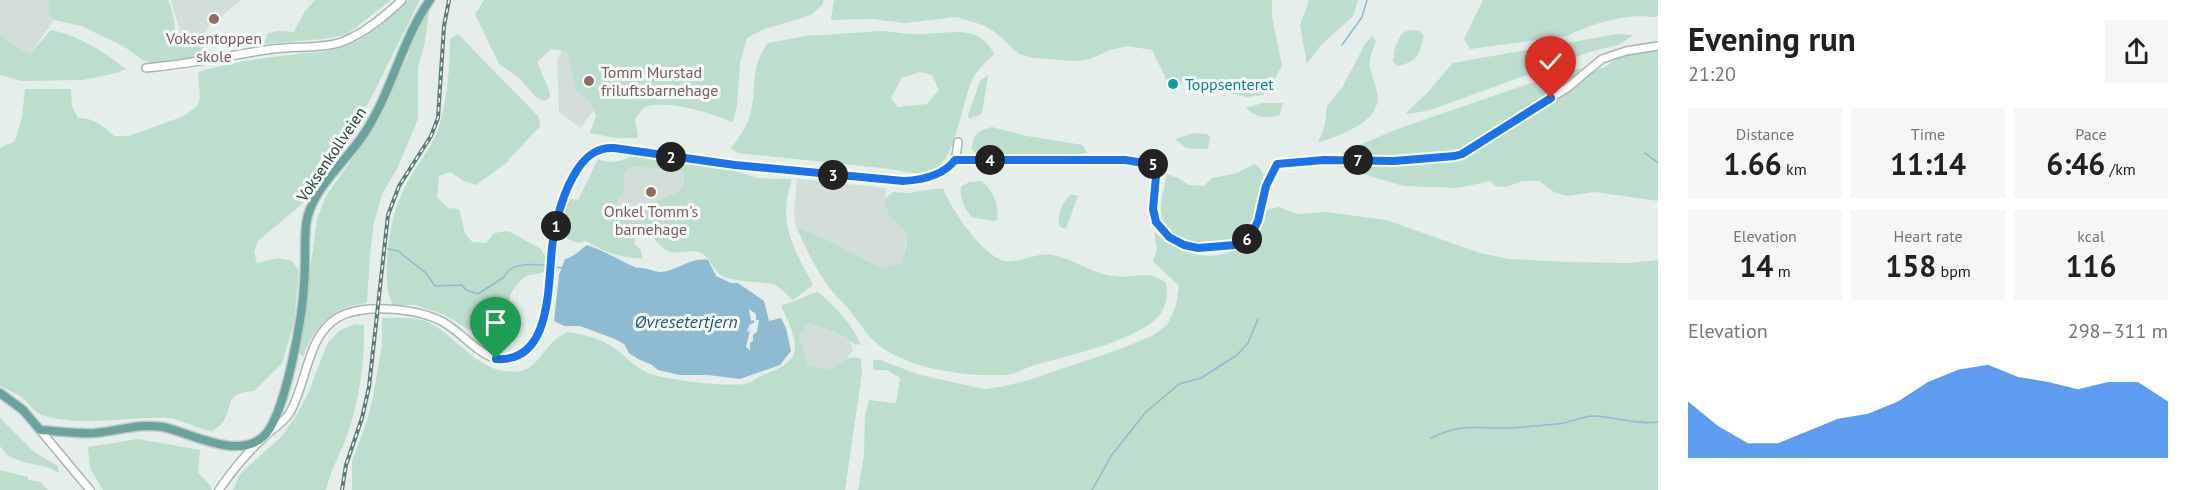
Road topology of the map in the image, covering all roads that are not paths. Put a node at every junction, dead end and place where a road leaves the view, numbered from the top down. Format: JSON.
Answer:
{"nodes":[{"id":1,"x":402,"y":0,"type":"edge"},
{"id":2,"x":430,"y":0,"type":"edge"},
{"id":3,"x":1658,"y":46,"type":"edge"},
{"id":4,"x":146,"y":69,"type":"dead end"},
{"id":5,"x":958,"y":142,"type":"dead end"},
{"id":6,"x":955,"y":160,"type":"junction"},
{"id":7,"x":0,"y":393,"type":"edge"},
{"id":8,"x":40,"y":430,"type":"junction"},
{"id":9,"x":263,"y":437,"type":"junction"},
{"id":10,"x":90,"y":490,"type":"edge"},
{"id":11,"x":219,"y":490,"type":"edge"}],
"edges":[{"from":1,"to":4,"type":"street"},
{"from":2,"to":9,"type":"main road","name":"Voksenkollveien"},
{"from":3,"to":6,"type":"street"},
{"from":5,"to":6,"type":"street"},
{"from":6,"to":9,"type":"street"},
{"from":7,"to":8,"type":"main road"},
{"from":8,"to":9,"type":"main road"},
{"from":8,"to":10,"type":"street"},
{"from":9,"to":11,"type":"street"}]}
